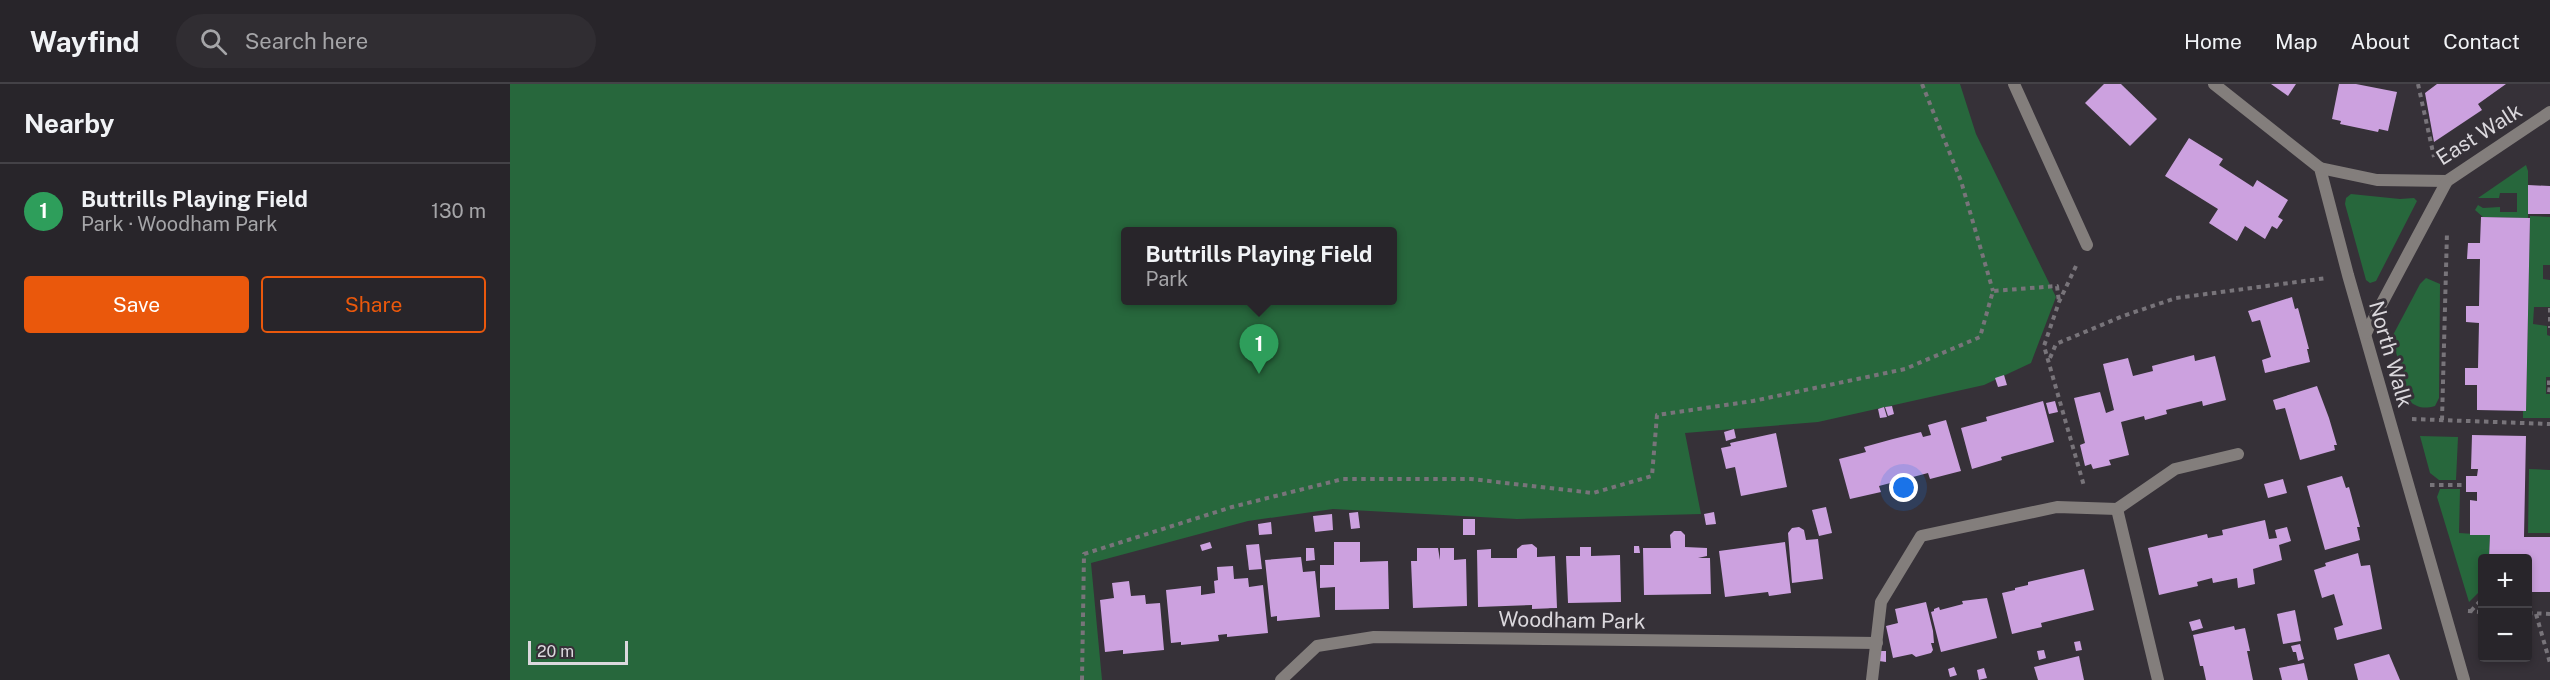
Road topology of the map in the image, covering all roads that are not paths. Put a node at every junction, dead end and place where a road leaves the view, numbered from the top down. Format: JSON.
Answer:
{"nodes":[{"id":1,"x":2014,"y":84,"type":"edge"},
{"id":2,"x":2214,"y":84,"type":"edge"},
{"id":3,"x":2550,"y":112,"type":"edge"},
{"id":4,"x":2320,"y":168,"type":"junction"},
{"id":5,"x":2443,"y":181,"type":"junction"},
{"id":6,"x":2087,"y":245,"type":"dead end"},
{"id":7,"x":2366,"y":333,"type":"junction"},
{"id":8,"x":2238,"y":454,"type":"dead end"},
{"id":9,"x":2117,"y":509,"type":"junction"},
{"id":10,"x":1876,"y":643,"type":"junction"},
{"id":11,"x":1281,"y":680,"type":"edge"},
{"id":12,"x":1872,"y":680,"type":"edge"},
{"id":13,"x":2158,"y":680,"type":"edge"},
{"id":14,"x":2464,"y":680,"type":"edge"}],
"edges":[{"from":1,"to":6,"type":"street"},
{"from":2,"to":4,"type":"street"},
{"from":3,"to":5,"type":"street","name":"East Walk"},
{"from":4,"to":5,"type":"street","name":"East Walk"},
{"from":4,"to":7,"type":"street","name":"North Walk"},
{"from":5,"to":7,"type":"street"},
{"from":7,"to":14,"type":"street","name":"North Walk"},
{"from":8,"to":9,"type":"street"},
{"from":9,"to":10,"type":"street"},
{"from":9,"to":13,"type":"street"},
{"from":10,"to":11,"type":"street","name":"Woodham Park"},
{"from":10,"to":12,"type":"street"}]}
